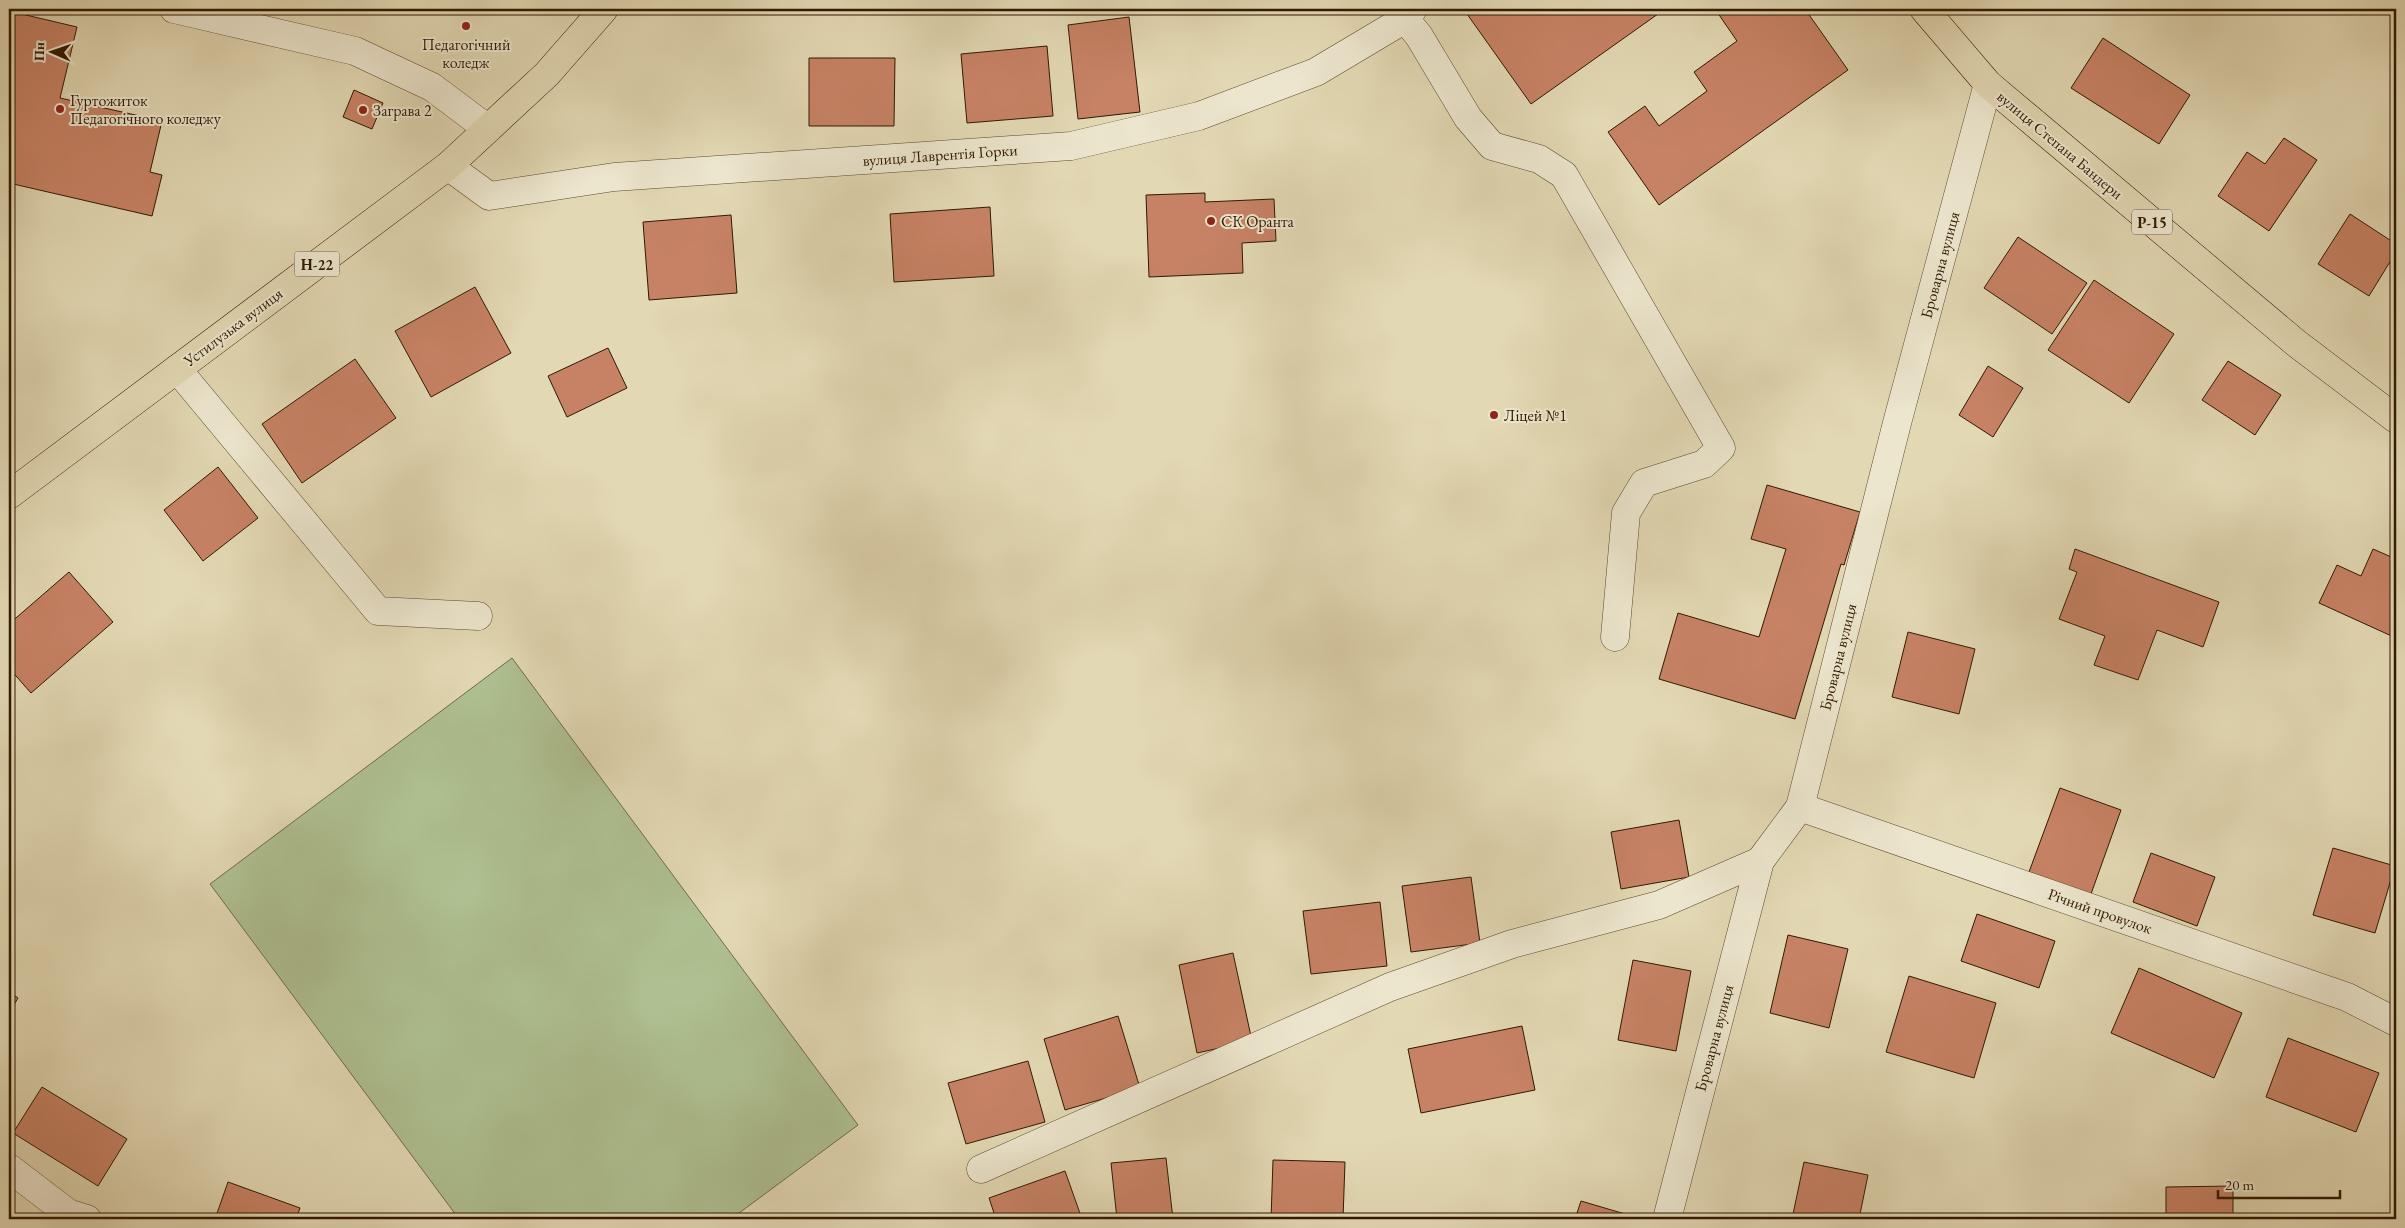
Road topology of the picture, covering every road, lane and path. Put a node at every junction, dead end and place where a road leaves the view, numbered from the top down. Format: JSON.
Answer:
{"nodes":[{"id":1,"x":174,"y":9,"type":"edge"},
{"id":2,"x":604,"y":9,"type":"edge"},
{"id":3,"x":1924,"y":9,"type":"edge"},
{"id":4,"x":1409,"y":14,"type":"edge"},
{"id":5,"x":1988,"y":84,"type":"junction"},
{"id":6,"x":488,"y":128,"type":"junction"},
{"id":7,"x":448,"y":166,"type":"junction"},
{"id":8,"x":177,"y":369,"type":"junction"},
{"id":9,"x":2396,"y":418,"type":"edge"},
{"id":10,"x":9,"y":495,"type":"edge"},
{"id":11,"x":478,"y":616,"type":"dead end"},
{"id":12,"x":1615,"y":638,"type":"dead end"},
{"id":13,"x":1800,"y":807,"type":"junction"},
{"id":14,"x":1760,"y":861,"type":"junction"},
{"id":15,"x":2396,"y":1022,"type":"edge"},
{"id":16,"x":9,"y":1168,"type":"edge"},
{"id":17,"x":981,"y":1169,"type":"dead end"},
{"id":18,"x":87,"y":1219,"type":"edge"},
{"id":19,"x":1667,"y":1219,"type":"edge"}],
"edges":[{"from":1,"to":6,"type":"street"},
{"from":2,"to":6,"type":"main road","name":"Устилузька вулиця","number":"Н-22"},
{"from":3,"to":5,"type":"main road","name":"вулиця Степана Бандери","number":"Р-15"},
{"from":4,"to":7,"type":"street","name":"вулиця Лаврентія Горки"},
{"from":4,"to":12,"type":"street"},
{"from":5,"to":9,"type":"main road","name":"вулиця Степана Бандери","number":"Р-15"},
{"from":5,"to":13,"type":"street","name":"Броварна вулиця"},
{"from":6,"to":7,"type":"main road","name":"Устилузька вулиця","number":"Н-22"},
{"from":7,"to":8,"type":"main road","name":"Устилузька вулиця","number":"Н-22"},
{"from":8,"to":10,"type":"main road","name":"Устилузька вулиця","number":"Н-22"},
{"from":8,"to":11,"type":"street"},
{"from":13,"to":14,"type":"street","name":"Броварна вулиця"},
{"from":13,"to":15,"type":"street","name":"Річний провулок"},
{"from":14,"to":17,"type":"street"},
{"from":14,"to":19,"type":"street","name":"Броварна вулиця"},
{"from":16,"to":18,"type":"street"}]}
